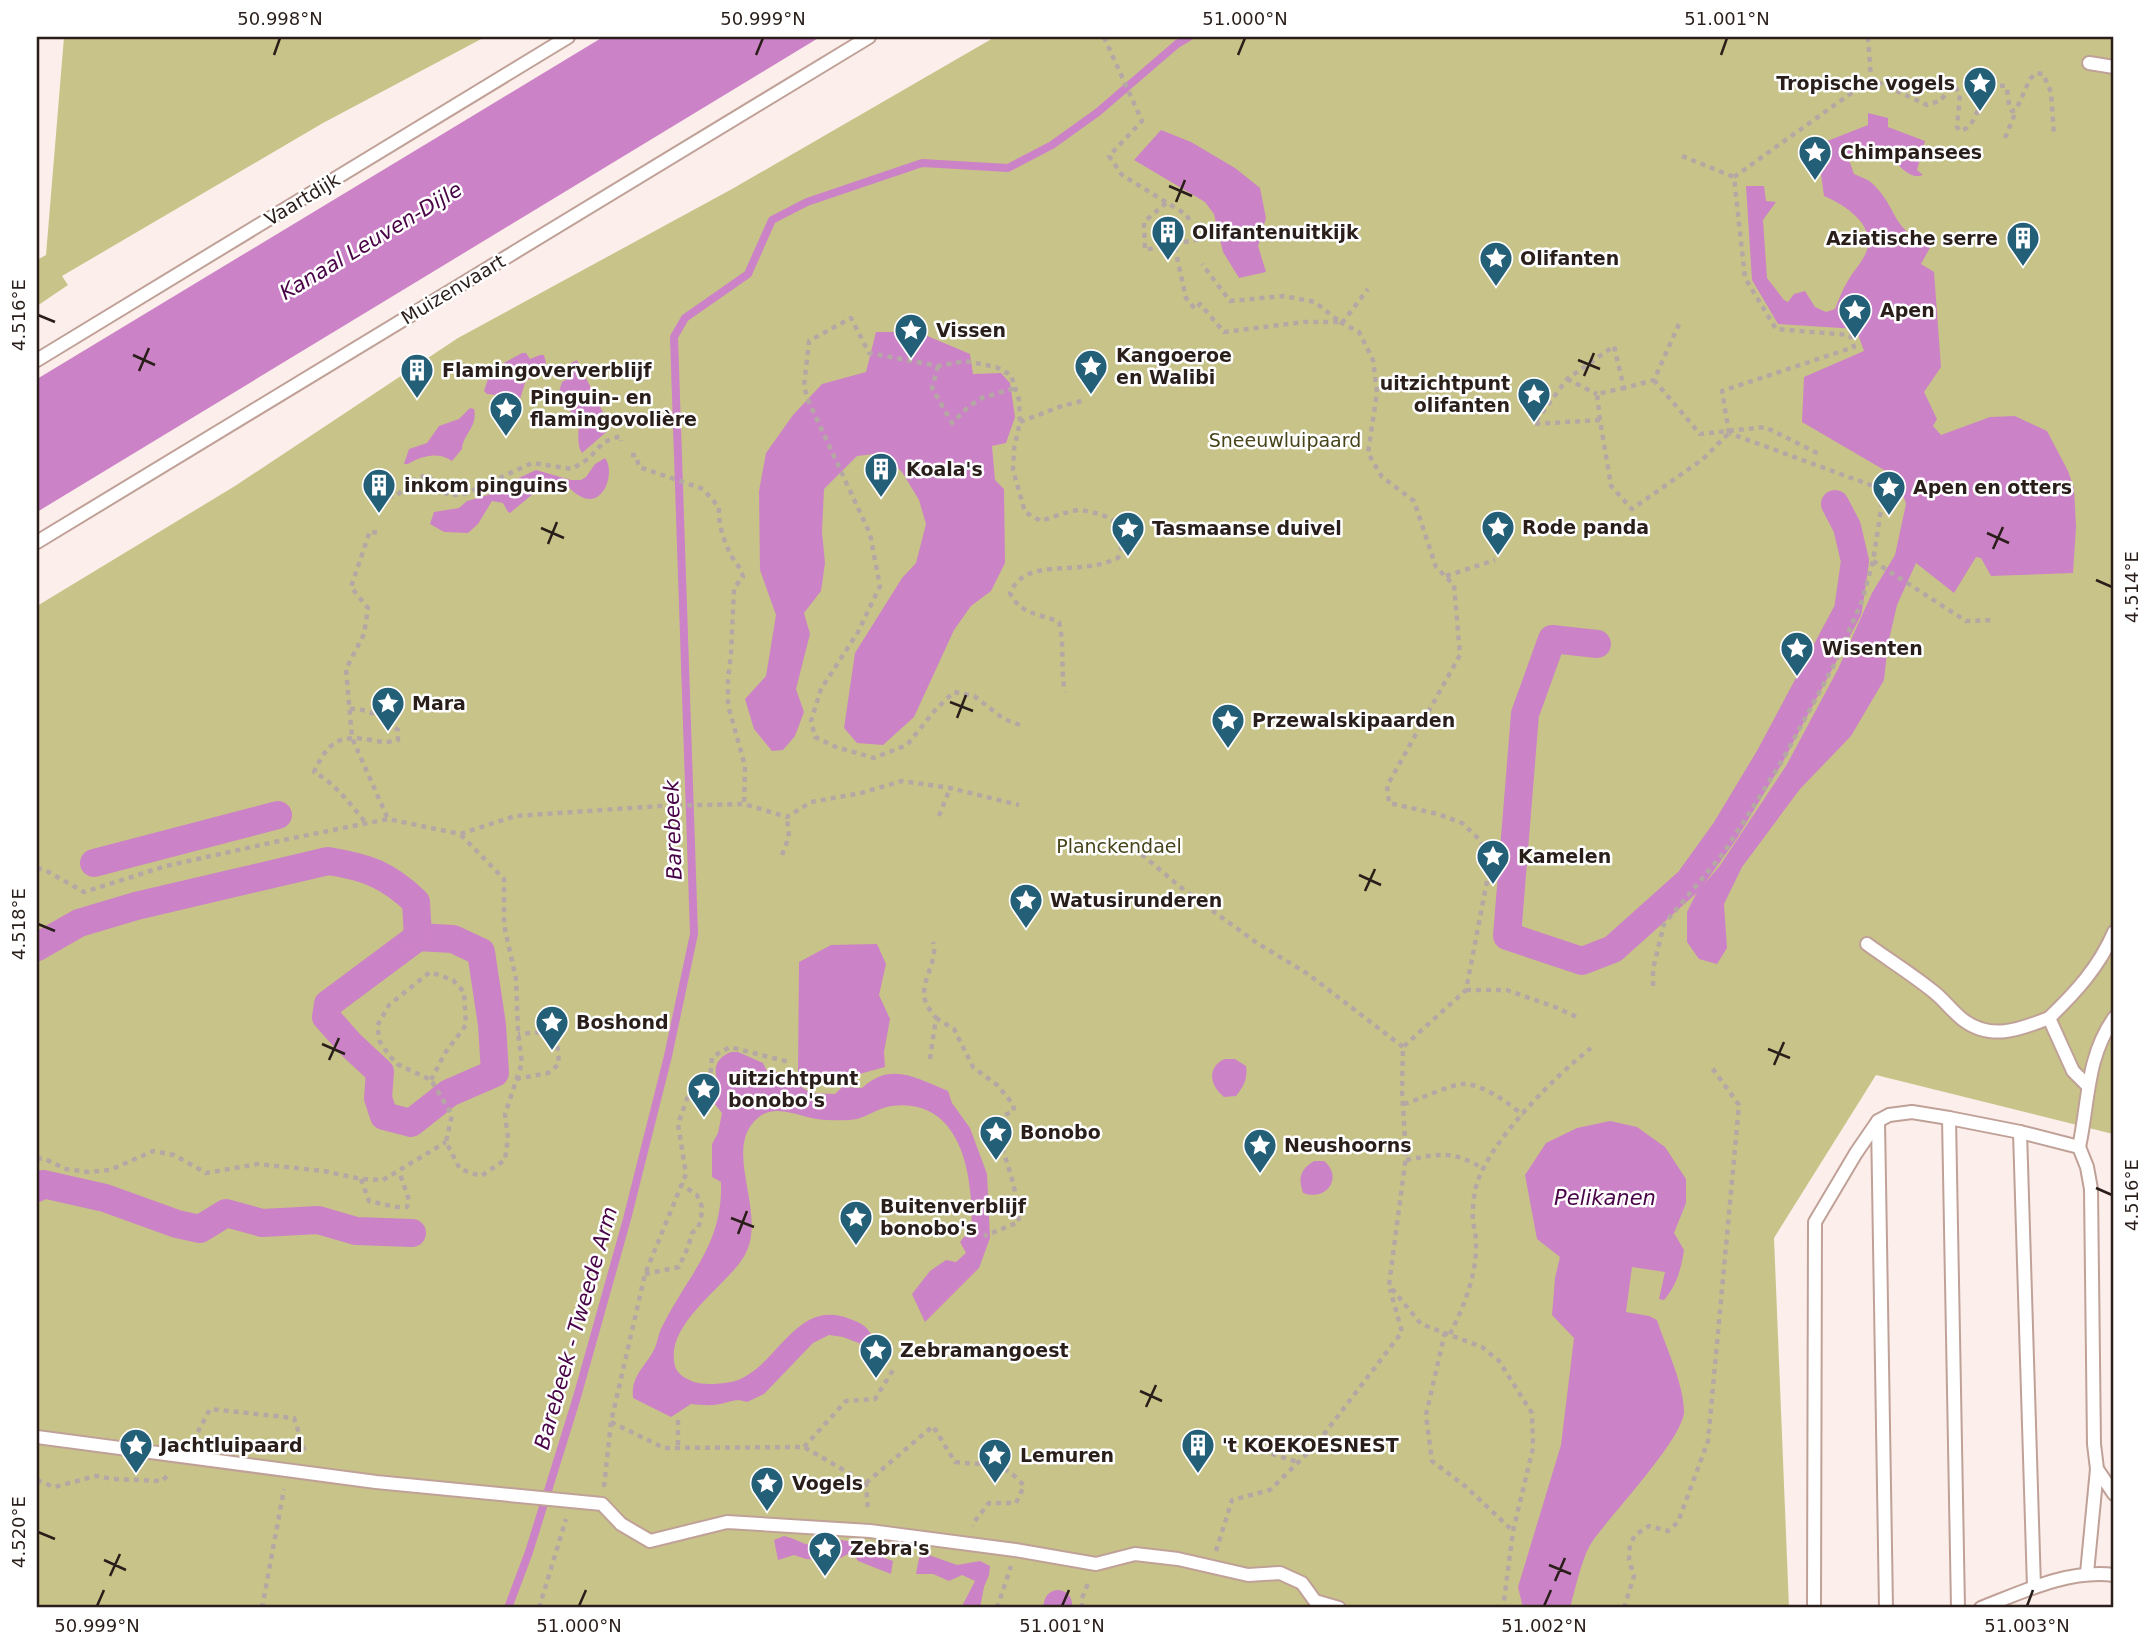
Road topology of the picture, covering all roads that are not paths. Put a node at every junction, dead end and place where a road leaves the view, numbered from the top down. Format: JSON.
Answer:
{"nodes":[{"id":1,"x":568,"y":37,"type":"edge"},
{"id":2,"x":869,"y":37,"type":"edge"},
{"id":3,"x":2089,"y":63,"type":"dead end"},
{"id":4,"x":2114,"y":67,"type":"edge"},
{"id":5,"x":37,"y":360,"type":"edge"},
{"id":6,"x":37,"y":542,"type":"edge"},
{"id":7,"x":2114,"y":932,"type":"edge"},
{"id":8,"x":1867,"y":944,"type":"dead end"},
{"id":9,"x":2049,"y":1018,"type":"junction"},
{"id":10,"x":2114,"y":1018,"type":"edge"},
{"id":11,"x":2088,"y":1086,"type":"junction"},
{"id":12,"x":1949,"y":1118,"type":"junction"},
{"id":13,"x":1878,"y":1121,"type":"junction"},
{"id":14,"x":2021,"y":1132,"type":"junction"},
{"id":15,"x":2079,"y":1147,"type":"junction"},
{"id":16,"x":37,"y":1437,"type":"edge"},
{"id":17,"x":2097,"y":1469,"type":"junction"},
{"id":18,"x":2114,"y":1494,"type":"edge"},
{"id":19,"x":2087,"y":1573,"type":"junction"},
{"id":20,"x":2114,"y":1575,"type":"edge"},
{"id":21,"x":2034,"y":1587,"type":"junction"},
{"id":22,"x":1339,"y":1608,"type":"edge"},
{"id":23,"x":1814,"y":1608,"type":"edge"},
{"id":24,"x":1886,"y":1608,"type":"edge"},
{"id":25,"x":1958,"y":1608,"type":"edge"},
{"id":26,"x":1980,"y":1608,"type":"edge"}],
"edges":[{"from":1,"to":5,"type":"lane","name":"Vaartdijk"},
{"from":2,"to":6,"type":"lane","name":"Muizenvaart"},
{"from":3,"to":4,"type":"lane"},
{"from":7,"to":9,"type":"lane"},
{"from":8,"to":9,"type":"lane"},
{"from":9,"to":11,"type":"lane"},
{"from":10,"to":11,"type":"lane"},
{"from":11,"to":15,"type":"lane"},
{"from":12,"to":13,"type":"lane"},
{"from":12,"to":14,"type":"lane"},
{"from":12,"to":25,"type":"lane"},
{"from":13,"to":23,"type":"lane"},
{"from":13,"to":24,"type":"lane"},
{"from":14,"to":15,"type":"lane"},
{"from":14,"to":21,"type":"lane"},
{"from":15,"to":17,"type":"lane"},
{"from":16,"to":22,"type":"lane"},
{"from":17,"to":18,"type":"lane"},
{"from":17,"to":19,"type":"lane"},
{"from":19,"to":20,"type":"lane"},
{"from":19,"to":21,"type":"lane"},
{"from":21,"to":26,"type":"lane"}]}
